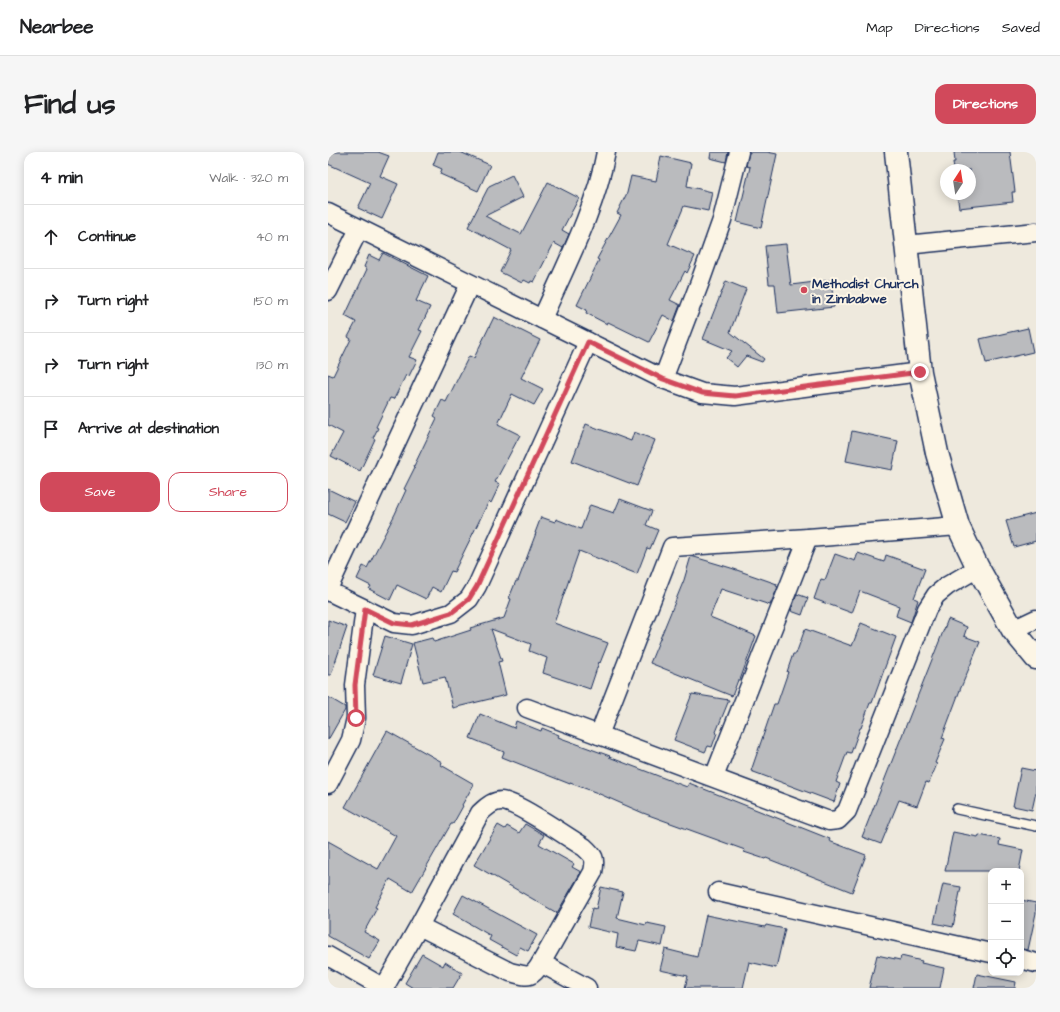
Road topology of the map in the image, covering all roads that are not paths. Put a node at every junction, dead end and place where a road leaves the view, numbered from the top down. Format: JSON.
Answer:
{"nodes":[{"id":1,"x":606,"y":152,"type":"edge"},
{"id":2,"x":739,"y":152,"type":"edge"},
{"id":3,"x":896,"y":152,"type":"edge"},
{"id":4,"x":328,"y":213,"type":"edge"},
{"id":5,"x":359,"y":228,"type":"junction"},
{"id":6,"x":1036,"y":232,"type":"edge"},
{"id":7,"x":906,"y":245,"type":"junction"},
{"id":8,"x":470,"y":284,"type":"junction"},
{"id":9,"x":328,"y":291,"type":"edge"},
{"id":10,"x":542,"y":319,"type":"junction"},
{"id":11,"x":588,"y":342,"type":"junction"},
{"id":12,"x":920,"y":372,"type":"junction"},
{"id":13,"x":663,"y":379,"type":"junction"},
{"id":14,"x":958,"y":526,"type":"junction"},
{"id":15,"x":808,"y":538,"type":"junction"},
{"id":16,"x":978,"y":568,"type":"junction"},
{"id":17,"x":328,"y":590,"type":"edge"},
{"id":18,"x":365,"y":609,"type":"junction"},
{"id":19,"x":1036,"y":619,"type":"edge"},
{"id":20,"x":1013,"y":630,"type":"junction"},
{"id":21,"x":1036,"y":658,"type":"edge"},
{"id":22,"x":527,"y":708,"type":"dead end"},
{"id":23,"x":599,"y":735,"type":"junction"},
{"id":24,"x":714,"y":777,"type":"junction"},
{"id":25,"x":328,"y":784,"type":"edge"},
{"id":26,"x":957,"y":809,"type":"dead end"},
{"id":27,"x":1036,"y":826,"type":"edge"},
{"id":28,"x":718,"y":892,"type":"dead end"},
{"id":29,"x":419,"y":926,"type":"junction"},
{"id":30,"x":988,"y":952,"type":"edge"},
{"id":31,"x":328,"y":956,"type":"edge"},
{"id":32,"x":1024,"y":960,"type":"edge"},
{"id":33,"x":541,"y":963,"type":"junction"},
{"id":34,"x":1036,"y":963,"type":"edge"},
{"id":35,"x":384,"y":988,"type":"edge"},
{"id":36,"x":587,"y":988,"type":"edge"}],
"edges":[{"from":1,"to":10,"type":"street"},
{"from":2,"to":13,"type":"street"},
{"from":3,"to":7,"type":"street"},
{"from":4,"to":5,"type":"street"},
{"from":5,"to":8,"type":"street"},
{"from":5,"to":9,"type":"street"},
{"from":6,"to":7,"type":"street"},
{"from":7,"to":12,"type":"street"},
{"from":8,"to":10,"type":"street"},
{"from":8,"to":17,"type":"street"},
{"from":10,"to":11,"type":"street"},
{"from":11,"to":13,"type":"street"},
{"from":11,"to":18,"type":"street"},
{"from":12,"to":13,"type":"street"},
{"from":12,"to":14,"type":"street"},
{"from":14,"to":15,"type":"street"},
{"from":14,"to":16,"type":"street"},
{"from":15,"to":23,"type":"street"},
{"from":15,"to":24,"type":"street"},
{"from":16,"to":20,"type":"street"},
{"from":16,"to":24,"type":"street"},
{"from":17,"to":18,"type":"street"},
{"from":18,"to":25,"type":"street"},
{"from":19,"to":20,"type":"street"},
{"from":20,"to":21,"type":"street"},
{"from":22,"to":23,"type":"street"},
{"from":23,"to":24,"type":"street"},
{"from":26,"to":27,"type":"lane"},
{"from":28,"to":30,"type":"street"},
{"from":29,"to":33,"type":"street"},
{"from":29,"to":33,"type":"street"},
{"from":29,"to":35,"type":"street"},
{"from":31,"to":35,"type":"street"},
{"from":32,"to":34,"type":"street"},
{"from":33,"to":36,"type":"street"}]}
